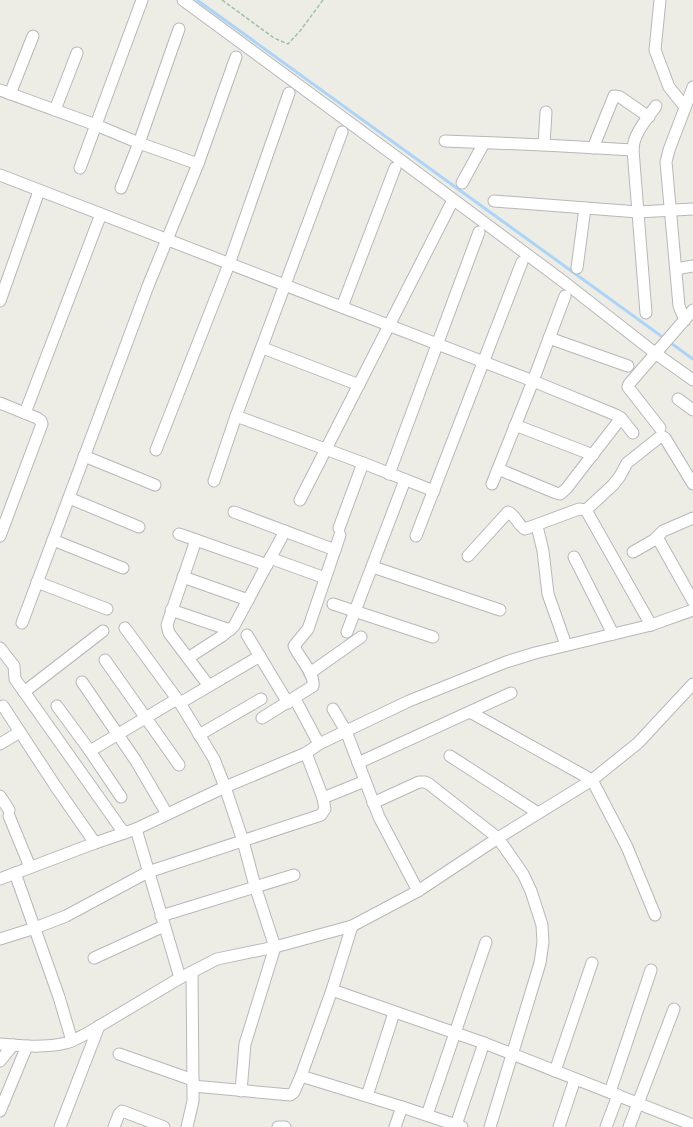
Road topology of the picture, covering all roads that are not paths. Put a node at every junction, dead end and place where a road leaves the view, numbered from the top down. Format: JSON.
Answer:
{"nodes":[{"id":1,"x":142,"y":0,"type":"edge"},
{"id":2,"x":183,"y":0,"type":"edge"},
{"id":3,"x":660,"y":0,"type":"edge"},
{"id":4,"x":179,"y":29,"type":"dead end"},
{"id":5,"x":32,"y":36,"type":"dead end"},
{"id":6,"x":77,"y":53,"type":"dead end"},
{"id":7,"x":236,"y":57,"type":"dead end"},
{"id":8,"x":693,"y":87,"type":"edge"},
{"id":9,"x":5,"y":92,"type":"edge"},
{"id":10,"x":288,"y":94,"type":"dead end"},
{"id":11,"x":656,"y":106,"type":"dead end"},
{"id":12,"x":685,"y":107,"type":"junction"},
{"id":13,"x":55,"y":110,"type":"junction"},
{"id":14,"x":546,"y":112,"type":"dead end"},
{"id":15,"x":649,"y":117,"type":"junction"},
{"id":16,"x":96,"y":125,"type":"junction"},
{"id":17,"x":342,"y":132,"type":"dead end"},
{"id":18,"x":445,"y":141,"type":"dead end"},
{"id":19,"x":139,"y":143,"type":"junction"},
{"id":20,"x":484,"y":143,"type":"junction"},
{"id":21,"x":544,"y":145,"type":"junction"},
{"id":22,"x":593,"y":148,"type":"junction"},
{"id":23,"x":633,"y":150,"type":"junction"},
{"id":24,"x":198,"y":164,"type":"junction"},
{"id":25,"x":80,"y":168,"type":"dead end"},
{"id":26,"x":395,"y":168,"type":"dead end"},
{"id":27,"x":0,"y":175,"type":"edge"},
{"id":28,"x":462,"y":183,"type":"dead end"},
{"id":29,"x":121,"y":188,"type":"dead end"},
{"id":30,"x":39,"y":190,"type":"junction"},
{"id":31,"x":453,"y":200,"type":"junction"},
{"id":32,"x":494,"y":201,"type":"dead end"},
{"id":33,"x":585,"y":208,"type":"junction"},
{"id":34,"x":693,"y":210,"type":"edge"},
{"id":35,"x":670,"y":211,"type":"junction"},
{"id":36,"x":638,"y":212,"type":"junction"},
{"id":37,"x":101,"y":214,"type":"junction"},
{"id":38,"x":479,"y":232,"type":"dead end"},
{"id":39,"x":167,"y":239,"type":"junction"},
{"id":40,"x":522,"y":262,"type":"dead end"},
{"id":41,"x":229,"y":264,"type":"junction"},
{"id":42,"x":693,"y":266,"type":"edge"},
{"id":43,"x":577,"y":268,"type":"dead end"},
{"id":44,"x":676,"y":269,"type":"junction"},
{"id":45,"x":286,"y":285,"type":"junction"},
{"id":46,"x":565,"y":296,"type":"dead end"},
{"id":47,"x":0,"y":302,"type":"edge"},
{"id":48,"x":342,"y":308,"type":"junction"},
{"id":49,"x":693,"y":310,"type":"edge"},
{"id":50,"x":646,"y":313,"type":"dead end"},
{"id":51,"x":685,"y":320,"type":"junction"},
{"id":52,"x":388,"y":325,"type":"junction"},
{"id":53,"x":549,"y":338,"type":"junction"},
{"id":54,"x":437,"y":344,"type":"junction"},
{"id":55,"x":262,"y":348,"type":"junction"},
{"id":56,"x":656,"y":352,"type":"junction"},
{"id":57,"x":484,"y":361,"type":"junction"},
{"id":58,"x":628,"y":366,"type":"dead end"},
{"id":59,"x":693,"y":380,"type":"edge"},
{"id":60,"x":533,"y":381,"type":"junction"},
{"id":61,"x":359,"y":385,"type":"junction"},
{"id":62,"x":678,"y":399,"type":"dead end"},
{"id":63,"x":0,"y":404,"type":"edge"},
{"id":64,"x":693,"y":410,"type":"edge"},
{"id":65,"x":24,"y":413,"type":"junction"},
{"id":66,"x":236,"y":416,"type":"junction"},
{"id":67,"x":621,"y":418,"type":"junction"},
{"id":68,"x":515,"y":425,"type":"junction"},
{"id":69,"x":660,"y":428,"type":"dead end"},
{"id":70,"x":633,"y":433,"type":"dead end"},
{"id":71,"x":326,"y":449,"type":"junction"},
{"id":72,"x":156,"y":450,"type":"dead end"},
{"id":73,"x":593,"y":454,"type":"junction"},
{"id":74,"x":84,"y":456,"type":"junction"},
{"id":75,"x":363,"y":463,"type":"junction"},
{"id":76,"x":498,"y":469,"type":"junction"},
{"id":77,"x":389,"y":474,"type":"junction"},
{"id":78,"x":405,"y":480,"type":"junction"},
{"id":79,"x":214,"y":481,"type":"dead end"},
{"id":80,"x":492,"y":484,"type":"dead end"},
{"id":81,"x":693,"y":484,"type":"edge"},
{"id":82,"x":155,"y":485,"type":"dead end"},
{"id":83,"x":434,"y":491,"type":"junction"},
{"id":84,"x":69,"y":498,"type":"junction"},
{"id":85,"x":300,"y":500,"type":"dead end"},
{"id":86,"x":586,"y":510,"type":"junction"},
{"id":87,"x":234,"y":512,"type":"dead end"},
{"id":88,"x":693,"y":518,"type":"edge"},
{"id":89,"x":537,"y":526,"type":"junction"},
{"id":90,"x":139,"y":527,"type":"dead end"},
{"id":91,"x":285,"y":531,"type":"junction"},
{"id":92,"x":179,"y":534,"type":"dead end"},
{"id":93,"x":0,"y":536,"type":"edge"},
{"id":94,"x":416,"y":536,"type":"dead end"},
{"id":95,"x":657,"y":537,"type":"junction"},
{"id":96,"x":53,"y":540,"type":"junction"},
{"id":97,"x":196,"y":540,"type":"junction"},
{"id":98,"x":335,"y":550,"type":"junction"},
{"id":99,"x":632,"y":552,"type":"dead end"},
{"id":100,"x":468,"y":556,"type":"dead end"},
{"id":101,"x":574,"y":557,"type":"dead end"},
{"id":102,"x":269,"y":562,"type":"junction"},
{"id":103,"x":372,"y":567,"type":"junction"},
{"id":104,"x":123,"y":568,"type":"dead end"},
{"id":105,"x":182,"y":577,"type":"junction"},
{"id":106,"x":325,"y":578,"type":"junction"},
{"id":107,"x":37,"y":582,"type":"junction"},
{"id":108,"x":248,"y":600,"type":"junction"},
{"id":109,"x":693,"y":601,"type":"edge"},
{"id":110,"x":334,"y":604,"type":"dead end"},
{"id":111,"x":107,"y":609,"type":"dead end"},
{"id":112,"x":171,"y":610,"type":"junction"},
{"id":113,"x":500,"y":610,"type":"dead end"},
{"id":114,"x":693,"y":610,"type":"edge"},
{"id":115,"x":355,"y":612,"type":"junction"},
{"id":116,"x":22,"y":623,"type":"dead end"},
{"id":117,"x":652,"y":626,"type":"junction"},
{"id":118,"x":125,"y":628,"type":"dead end"},
{"id":119,"x":230,"y":630,"type":"junction"},
{"id":120,"x":103,"y":631,"type":"dead end"},
{"id":121,"x":347,"y":632,"type":"dead end"},
{"id":122,"x":613,"y":634,"type":"junction"},
{"id":123,"x":247,"y":635,"type":"dead end"},
{"id":124,"x":361,"y":637,"type":"dead end"},
{"id":125,"x":433,"y":637,"type":"dead end"},
{"id":126,"x":566,"y":645,"type":"junction"},
{"id":127,"x":0,"y":648,"type":"edge"},
{"id":128,"x":260,"y":656,"type":"junction"},
{"id":129,"x":188,"y":658,"type":"junction"},
{"id":130,"x":105,"y":660,"type":"dead end"},
{"id":131,"x":310,"y":673,"type":"junction"},
{"id":132,"x":82,"y":682,"type":"dead end"},
{"id":133,"x":693,"y":684,"type":"edge"},
{"id":134,"x":209,"y":686,"type":"junction"},
{"id":135,"x":24,"y":692,"type":"junction"},
{"id":136,"x":511,"y":693,"type":"dead end"},
{"id":137,"x":261,"y":699,"type":"dead end"},
{"id":138,"x":179,"y":701,"type":"junction"},
{"id":139,"x":291,"y":701,"type":"junction"},
{"id":140,"x":3,"y":706,"type":"dead end"},
{"id":141,"x":58,"y":706,"type":"dead end"},
{"id":142,"x":334,"y":710,"type":"dead end"},
{"id":143,"x":470,"y":712,"type":"junction"},
{"id":144,"x":262,"y":718,"type":"dead end"},
{"id":145,"x":146,"y":719,"type":"junction"},
{"id":146,"x":346,"y":731,"type":"junction"},
{"id":147,"x":20,"y":732,"type":"junction"},
{"id":148,"x":118,"y":735,"type":"junction"},
{"id":149,"x":199,"y":735,"type":"junction"},
{"id":150,"x":0,"y":744,"type":"edge"},
{"id":151,"x":319,"y":744,"type":"junction"},
{"id":152,"x":90,"y":751,"type":"junction"},
{"id":153,"x":306,"y":753,"type":"junction"},
{"id":154,"x":450,"y":756,"type":"dead end"},
{"id":155,"x":358,"y":763,"type":"junction"},
{"id":156,"x":179,"y":765,"type":"dead end"},
{"id":157,"x":592,"y":780,"type":"junction"},
{"id":158,"x":365,"y":781,"type":"junction"},
{"id":159,"x":225,"y":787,"type":"junction"},
{"id":160,"x":0,"y":796,"type":"edge"},
{"id":161,"x":121,"y":797,"type":"dead end"},
{"id":162,"x":323,"y":798,"type":"junction"},
{"id":163,"x":373,"y":803,"type":"junction"},
{"id":164,"x":538,"y":813,"type":"junction"},
{"id":165,"x":167,"y":814,"type":"junction"},
{"id":166,"x":136,"y":829,"type":"junction"},
{"id":167,"x":124,"y":833,"type":"junction"},
{"id":168,"x":498,"y":838,"type":"junction"},
{"id":169,"x":243,"y":841,"type":"junction"},
{"id":170,"x":95,"y":843,"type":"junction"},
{"id":171,"x":30,"y":867,"type":"junction"},
{"id":172,"x":148,"y":872,"type":"junction"},
{"id":173,"x":15,"y":873,"type":"junction"},
{"id":174,"x":294,"y":875,"type":"dead end"},
{"id":175,"x":0,"y":879,"type":"edge"},
{"id":176,"x":255,"y":886,"type":"junction"},
{"id":177,"x":418,"y":892,"type":"junction"},
{"id":178,"x":655,"y":915,"type":"dead end"},
{"id":179,"x":163,"y":921,"type":"junction"},
{"id":180,"x":352,"y":926,"type":"junction"},
{"id":181,"x":35,"y":928,"type":"junction"},
{"id":182,"x":0,"y":939,"type":"edge"},
{"id":183,"x":486,"y":942,"type":"dead end"},
{"id":184,"x":275,"y":947,"type":"junction"},
{"id":185,"x":94,"y":958,"type":"dead end"},
{"id":186,"x":592,"y":963,"type":"dead end"},
{"id":187,"x":652,"y":970,"type":"dead end"},
{"id":188,"x":192,"y":972,"type":"junction"},
{"id":189,"x":180,"y":978,"type":"junction"},
{"id":190,"x":332,"y":990,"type":"junction"},
{"id":191,"x":674,"y":1009,"type":"dead end"},
{"id":192,"x":394,"y":1013,"type":"junction"},
{"id":193,"x":99,"y":1026,"type":"junction"},
{"id":194,"x":455,"y":1034,"type":"junction"},
{"id":195,"x":72,"y":1041,"type":"junction"},
{"id":196,"x":0,"y":1044,"type":"edge"},
{"id":197,"x":484,"y":1044,"type":"junction"},
{"id":198,"x":13,"y":1046,"type":"junction"},
{"id":199,"x":27,"y":1046,"type":"junction"},
{"id":200,"x":119,"y":1054,"type":"dead end"},
{"id":201,"x":513,"y":1055,"type":"junction"},
{"id":202,"x":0,"y":1061,"type":"edge"},
{"id":203,"x":555,"y":1071,"type":"junction"},
{"id":204,"x":301,"y":1076,"type":"junction"},
{"id":205,"x":574,"y":1079,"type":"junction"},
{"id":206,"x":193,"y":1083,"type":"junction"},
{"id":207,"x":241,"y":1091,"type":"junction"},
{"id":208,"x":614,"y":1093,"type":"junction"},
{"id":209,"x":366,"y":1096,"type":"junction"},
{"id":210,"x":638,"y":1103,"type":"junction"},
{"id":211,"x":402,"y":1107,"type":"junction"},
{"id":212,"x":0,"y":1111,"type":"edge"},
{"id":213,"x":427,"y":1115,"type":"junction"},
{"id":214,"x":693,"y":1124,"type":"edge"},
{"id":215,"x":453,"y":1125,"type":"edge"},
{"id":216,"x":160,"y":1126,"type":"edge"},
{"id":217,"x":60,"y":1127,"type":"edge"},
{"id":218,"x":114,"y":1127,"type":"edge"},
{"id":219,"x":187,"y":1127,"type":"edge"},
{"id":220,"x":278,"y":1127,"type":"edge"},
{"id":221,"x":285,"y":1127,"type":"edge"},
{"id":222,"x":395,"y":1127,"type":"edge"},
{"id":223,"x":490,"y":1127,"type":"edge"},
{"id":224,"x":559,"y":1127,"type":"edge"},
{"id":225,"x":606,"y":1127,"type":"edge"},
{"id":226,"x":629,"y":1127,"type":"edge"}],
"edges":[{"from":1,"to":16,"type":"street"},
{"from":2,"to":31,"type":"street"},
{"from":3,"to":12,"type":"street"},
{"from":4,"to":19,"type":"street"},
{"from":5,"to":9,"type":"street"},
{"from":6,"to":13,"type":"street"},
{"from":7,"to":24,"type":"street"},
{"from":8,"to":12,"type":"street"},
{"from":9,"to":13,"type":"street"},
{"from":10,"to":41,"type":"street"},
{"from":11,"to":15,"type":"street"},
{"from":12,"to":35,"type":"street"},
{"from":13,"to":16,"type":"street"},
{"from":14,"to":21,"type":"street"},
{"from":15,"to":22,"type":"street"},
{"from":15,"to":23,"type":"street"},
{"from":16,"to":19,"type":"street"},
{"from":16,"to":25,"type":"street"},
{"from":17,"to":45,"type":"street"},
{"from":18,"to":20,"type":"street"},
{"from":19,"to":24,"type":"street"},
{"from":19,"to":29,"type":"street"},
{"from":20,"to":21,"type":"street"},
{"from":20,"to":28,"type":"street"},
{"from":21,"to":22,"type":"street"},
{"from":22,"to":23,"type":"street"},
{"from":23,"to":36,"type":"street"},
{"from":24,"to":39,"type":"street"},
{"from":26,"to":48,"type":"street"},
{"from":27,"to":30,"type":"street"},
{"from":30,"to":37,"type":"street"},
{"from":30,"to":47,"type":"street"},
{"from":31,"to":52,"type":"street"},
{"from":31,"to":56,"type":"street"},
{"from":32,"to":33,"type":"street"},
{"from":33,"to":36,"type":"street"},
{"from":33,"to":43,"type":"street"},
{"from":34,"to":35,"type":"street"},
{"from":35,"to":36,"type":"street"},
{"from":35,"to":44,"type":"street"},
{"from":36,"to":50,"type":"street"},
{"from":37,"to":39,"type":"street"},
{"from":37,"to":65,"type":"street"},
{"from":38,"to":54,"type":"street"},
{"from":39,"to":41,"type":"street"},
{"from":39,"to":74,"type":"street"},
{"from":40,"to":57,"type":"street"},
{"from":41,"to":45,"type":"street"},
{"from":41,"to":72,"type":"street"},
{"from":42,"to":44,"type":"street"},
{"from":44,"to":51,"type":"street"},
{"from":45,"to":48,"type":"street"},
{"from":45,"to":55,"type":"street"},
{"from":46,"to":53,"type":"street"},
{"from":48,"to":52,"type":"street"},
{"from":49,"to":51,"type":"street"},
{"from":51,"to":56,"type":"street"},
{"from":52,"to":54,"type":"street"},
{"from":52,"to":61,"type":"street"},
{"from":53,"to":58,"type":"street"},
{"from":53,"to":60,"type":"street"},
{"from":54,"to":57,"type":"street"},
{"from":54,"to":77,"type":"street"},
{"from":55,"to":61,"type":"street"},
{"from":55,"to":66,"type":"street"},
{"from":56,"to":59,"type":"street"},
{"from":56,"to":69,"type":"street"},
{"from":57,"to":60,"type":"street"},
{"from":57,"to":83,"type":"street"},
{"from":60,"to":67,"type":"street"},
{"from":60,"to":68,"type":"street"},
{"from":61,"to":71,"type":"street"},
{"from":62,"to":64,"type":"street"},
{"from":63,"to":65,"type":"street"},
{"from":65,"to":93,"type":"street"},
{"from":66,"to":71,"type":"street"},
{"from":66,"to":79,"type":"street"},
{"from":67,"to":70,"type":"street"},
{"from":67,"to":73,"type":"street"},
{"from":68,"to":73,"type":"street"},
{"from":68,"to":76,"type":"street"},
{"from":71,"to":75,"type":"street"},
{"from":71,"to":85,"type":"street"},
{"from":73,"to":76,"type":"street"},
{"from":74,"to":82,"type":"street"},
{"from":74,"to":84,"type":"street"},
{"from":75,"to":77,"type":"street"},
{"from":75,"to":98,"type":"street"},
{"from":76,"to":80,"type":"street"},
{"from":77,"to":78,"type":"street"},
{"from":78,"to":83,"type":"street"},
{"from":78,"to":103,"type":"street"},
{"from":81,"to":86,"type":"street"},
{"from":83,"to":94,"type":"street"},
{"from":84,"to":90,"type":"street"},
{"from":84,"to":96,"type":"street"},
{"from":86,"to":89,"type":"street"},
{"from":86,"to":117,"type":"street"},
{"from":87,"to":91,"type":"street"},
{"from":88,"to":95,"type":"street"},
{"from":89,"to":100,"type":"street"},
{"from":89,"to":126,"type":"street"},
{"from":91,"to":98,"type":"street"},
{"from":91,"to":102,"type":"street"},
{"from":92,"to":97,"type":"street"},
{"from":95,"to":99,"type":"street"},
{"from":95,"to":109,"type":"street"},
{"from":96,"to":104,"type":"street"},
{"from":96,"to":107,"type":"street"},
{"from":97,"to":102,"type":"street"},
{"from":97,"to":105,"type":"street"},
{"from":98,"to":106,"type":"street"},
{"from":101,"to":122,"type":"street"},
{"from":102,"to":106,"type":"street"},
{"from":102,"to":108,"type":"street"},
{"from":103,"to":113,"type":"street"},
{"from":103,"to":115,"type":"street"},
{"from":105,"to":108,"type":"street"},
{"from":105,"to":112,"type":"street"},
{"from":106,"to":131,"type":"street"},
{"from":107,"to":111,"type":"street"},
{"from":107,"to":116,"type":"street"},
{"from":108,"to":119,"type":"street"},
{"from":110,"to":115,"type":"street"},
{"from":112,"to":119,"type":"street"},
{"from":112,"to":129,"type":"street"},
{"from":114,"to":117,"type":"street"},
{"from":115,"to":121,"type":"street"},
{"from":115,"to":125,"type":"street"},
{"from":117,"to":122,"type":"street"},
{"from":118,"to":138,"type":"street"},
{"from":119,"to":129,"type":"street"},
{"from":120,"to":135,"type":"street"},
{"from":122,"to":126,"type":"street"},
{"from":123,"to":128,"type":"street"},
{"from":124,"to":131,"type":"street"},
{"from":126,"to":146,"type":"street"},
{"from":127,"to":135,"type":"street"},
{"from":128,"to":134,"type":"street"},
{"from":128,"to":139,"type":"street"},
{"from":129,"to":134,"type":"street"},
{"from":130,"to":145,"type":"street"},
{"from":131,"to":139,"type":"street"},
{"from":132,"to":148,"type":"street"},
{"from":133,"to":157,"type":"street"},
{"from":134,"to":138,"type":"street"},
{"from":135,"to":167,"type":"street"},
{"from":136,"to":143,"type":"street"},
{"from":137,"to":149,"type":"street"},
{"from":138,"to":145,"type":"street"},
{"from":138,"to":149,"type":"street"},
{"from":139,"to":144,"type":"street"},
{"from":139,"to":151,"type":"street"},
{"from":140,"to":147,"type":"street"},
{"from":141,"to":152,"type":"street"},
{"from":142,"to":146,"type":"street"},
{"from":143,"to":155,"type":"street"},
{"from":143,"to":157,"type":"street"},
{"from":145,"to":148,"type":"street"},
{"from":145,"to":156,"type":"street"},
{"from":146,"to":151,"type":"street"},
{"from":146,"to":155,"type":"street"},
{"from":147,"to":150,"type":"street"},
{"from":147,"to":170,"type":"street"},
{"from":148,"to":152,"type":"street"},
{"from":148,"to":165,"type":"street"},
{"from":149,"to":159,"type":"street"},
{"from":151,"to":153,"type":"street"},
{"from":152,"to":161,"type":"street"},
{"from":153,"to":159,"type":"street"},
{"from":153,"to":162,"type":"street"},
{"from":154,"to":164,"type":"street"},
{"from":155,"to":158,"type":"street"},
{"from":157,"to":164,"type":"street"},
{"from":157,"to":178,"type":"street"},
{"from":158,"to":162,"type":"street"},
{"from":158,"to":163,"type":"street"},
{"from":159,"to":165,"type":"street"},
{"from":159,"to":169,"type":"street"},
{"from":160,"to":171,"type":"street"},
{"from":162,"to":169,"type":"street"},
{"from":163,"to":168,"type":"street"},
{"from":163,"to":177,"type":"street"},
{"from":164,"to":168,"type":"street"},
{"from":165,"to":166,"type":"street"},
{"from":166,"to":167,"type":"street"},
{"from":166,"to":172,"type":"street"},
{"from":167,"to":170,"type":"street"},
{"from":168,"to":177,"type":"street"},
{"from":168,"to":201,"type":"street"},
{"from":169,"to":172,"type":"street"},
{"from":169,"to":176,"type":"street"},
{"from":170,"to":171,"type":"street"},
{"from":171,"to":173,"type":"street"},
{"from":172,"to":179,"type":"street"},
{"from":172,"to":181,"type":"street"},
{"from":173,"to":175,"type":"street"},
{"from":173,"to":181,"type":"street"},
{"from":174,"to":176,"type":"street"},
{"from":176,"to":179,"type":"street"},
{"from":176,"to":184,"type":"street"},
{"from":177,"to":180,"type":"street"},
{"from":179,"to":185,"type":"street"},
{"from":179,"to":189,"type":"street"},
{"from":180,"to":184,"type":"street"},
{"from":180,"to":190,"type":"street"},
{"from":181,"to":182,"type":"street"},
{"from":181,"to":195,"type":"street"},
{"from":183,"to":194,"type":"street"},
{"from":184,"to":188,"type":"street"},
{"from":184,"to":207,"type":"street"},
{"from":186,"to":203,"type":"street"},
{"from":187,"to":208,"type":"street"},
{"from":188,"to":189,"type":"street"},
{"from":188,"to":206,"type":"street"},
{"from":189,"to":193,"type":"street"},
{"from":190,"to":192,"type":"street"},
{"from":190,"to":204,"type":"street"},
{"from":191,"to":210,"type":"street"},
{"from":192,"to":194,"type":"street"},
{"from":192,"to":209,"type":"street"},
{"from":193,"to":195,"type":"street"},
{"from":193,"to":217,"type":"street"},
{"from":194,"to":197,"type":"street"},
{"from":194,"to":213,"type":"street"},
{"from":195,"to":199,"type":"street"},
{"from":196,"to":198,"type":"street"},
{"from":197,"to":201,"type":"street"},
{"from":197,"to":215,"type":"street"},
{"from":198,"to":199,"type":"street"},
{"from":198,"to":202,"type":"street"},
{"from":199,"to":212,"type":"street"},
{"from":200,"to":206,"type":"street"},
{"from":201,"to":203,"type":"street"},
{"from":201,"to":223,"type":"street"},
{"from":203,"to":205,"type":"street"},
{"from":204,"to":207,"type":"street"},
{"from":204,"to":209,"type":"street"},
{"from":205,"to":208,"type":"street"},
{"from":205,"to":224,"type":"street"},
{"from":206,"to":207,"type":"street"},
{"from":206,"to":219,"type":"street"},
{"from":208,"to":210,"type":"street"},
{"from":208,"to":225,"type":"street"},
{"from":209,"to":211,"type":"street"},
{"from":210,"to":214,"type":"street"},
{"from":210,"to":226,"type":"street"},
{"from":211,"to":213,"type":"street"},
{"from":211,"to":222,"type":"street"},
{"from":213,"to":215,"type":"street"},
{"from":216,"to":218,"type":"street"},
{"from":220,"to":221,"type":"street"}]}
